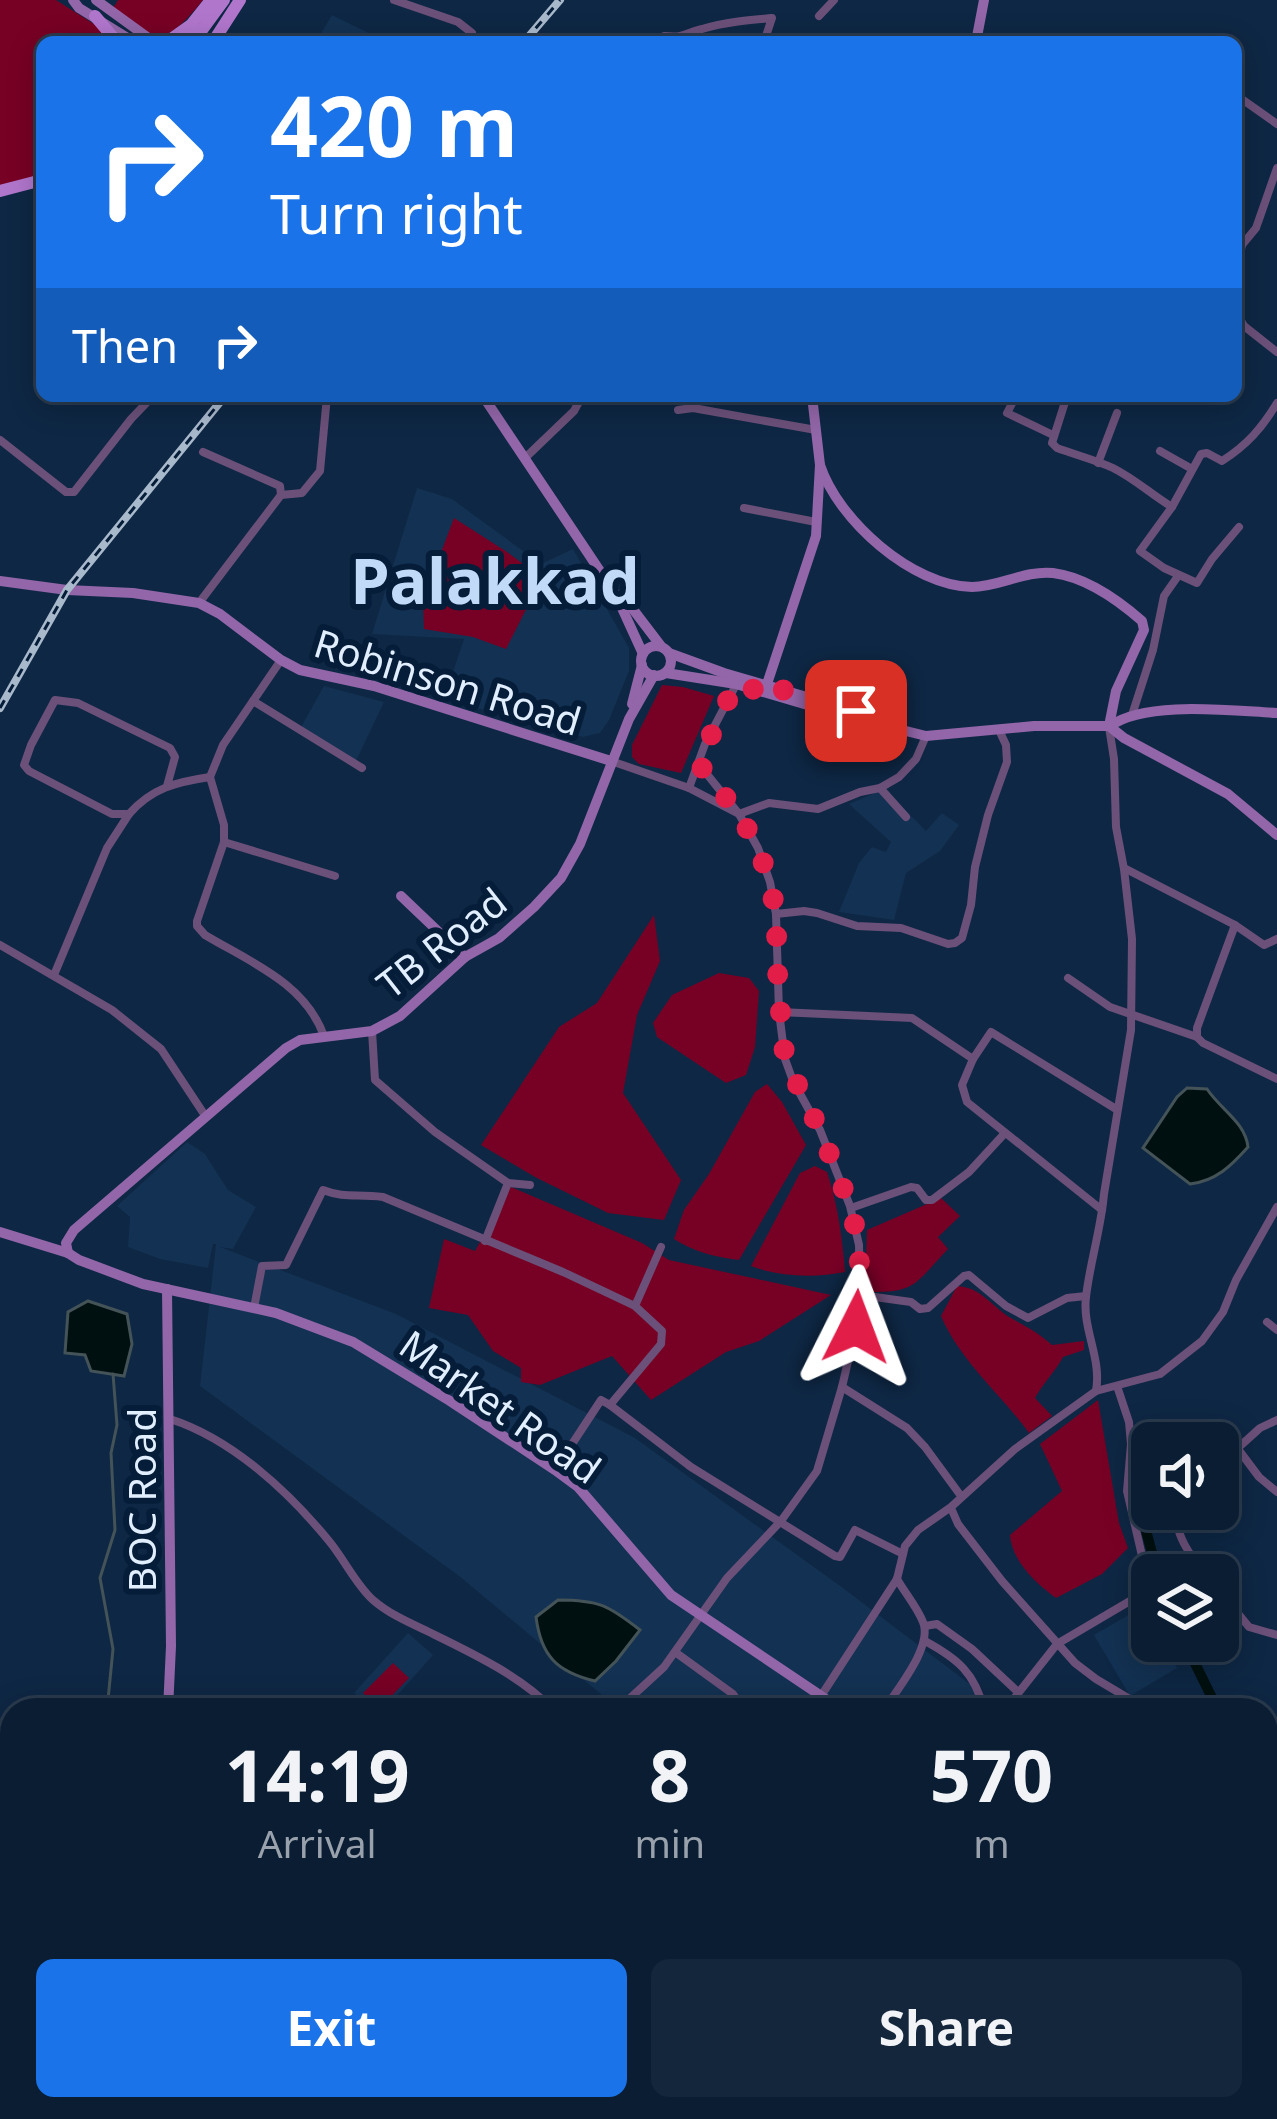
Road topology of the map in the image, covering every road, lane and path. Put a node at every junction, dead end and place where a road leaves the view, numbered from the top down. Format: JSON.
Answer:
{"nodes":[{"id":1,"x":73,"y":0,"type":"edge"},
{"id":2,"x":96,"y":0,"type":"edge"},
{"id":3,"x":211,"y":0,"type":"edge"},
{"id":4,"x":224,"y":0,"type":"edge"},
{"id":5,"x":240,"y":0,"type":"edge"},
{"id":6,"x":394,"y":0,"type":"edge"},
{"id":7,"x":834,"y":0,"type":"edge"},
{"id":8,"x":984,"y":0,"type":"edge"},
{"id":9,"x":95,"y":16,"type":"junction"},
{"id":10,"x":819,"y":16,"type":"dead end"},
{"id":11,"x":472,"y":33,"type":"dead end"},
{"id":12,"x":112,"y":36,"type":"edge"},
{"id":13,"x":125,"y":36,"type":"edge"},
{"id":14,"x":146,"y":36,"type":"edge"},
{"id":15,"x":175,"y":36,"type":"edge"},
{"id":16,"x":194,"y":36,"type":"edge"},
{"id":17,"x":217,"y":36,"type":"edge"},
{"id":18,"x":687,"y":36,"type":"edge"},
{"id":19,"x":766,"y":36,"type":"edge"},
{"id":20,"x":977,"y":36,"type":"edge"},
{"id":21,"x":1242,"y":99,"type":"edge"},
{"id":22,"x":1277,"y":124,"type":"edge"},
{"id":23,"x":1277,"y":167,"type":"edge"},
{"id":24,"x":36,"y":182,"type":"edge"},
{"id":25,"x":0,"y":191,"type":"edge"},
{"id":26,"x":1242,"y":241,"type":"edge"},
{"id":27,"x":1242,"y":322,"type":"edge"},
{"id":28,"x":1277,"y":352,"type":"edge"},
{"id":29,"x":147,"y":402,"type":"edge"},
{"id":30,"x":326,"y":402,"type":"edge"},
{"id":31,"x":487,"y":402,"type":"edge"},
{"id":32,"x":579,"y":402,"type":"edge"},
{"id":33,"x":813,"y":402,"type":"edge"},
{"id":34,"x":1013,"y":402,"type":"edge"},
{"id":35,"x":1065,"y":402,"type":"dead end"},
{"id":36,"x":1277,"y":404,"type":"edge"},
{"id":37,"x":678,"y":410,"type":"dead end"},
{"id":38,"x":1117,"y":413,"type":"dead end"},
{"id":39,"x":818,"y":430,"type":"junction"},
{"id":40,"x":1053,"y":436,"type":"junction"},
{"id":41,"x":0,"y":440,"type":"edge"},
{"id":42,"x":1160,"y":451,"type":"dead end"},
{"id":43,"x":203,"y":452,"type":"dead end"},
{"id":44,"x":524,"y":459,"type":"junction"},
{"id":45,"x":1098,"y":463,"type":"junction"},
{"id":46,"x":820,"y":465,"type":"junction"},
{"id":47,"x":1192,"y":469,"type":"junction"},
{"id":48,"x":281,"y":495,"type":"junction"},
{"id":49,"x":1172,"y":507,"type":"junction"},
{"id":50,"x":744,"y":508,"type":"dead end"},
{"id":51,"x":818,"y":523,"type":"junction"},
{"id":52,"x":1239,"y":526,"type":"dead end"},
{"id":53,"x":1179,"y":575,"type":"junction"},
{"id":54,"x":0,"y":581,"type":"edge"},
{"id":55,"x":616,"y":595,"type":"junction"},
{"id":56,"x":199,"y":603,"type":"junction"},
{"id":57,"x":665,"y":650,"type":"junction"},
{"id":58,"x":642,"y":659,"type":"junction"},
{"id":59,"x":281,"y":660,"type":"junction"},
{"id":60,"x":660,"y":674,"type":"junction"},
{"id":61,"x":736,"y":683,"type":"junction"},
{"id":62,"x":765,"y":689,"type":"junction"},
{"id":63,"x":254,"y":701,"type":"junction"},
{"id":64,"x":1277,"y":713,"type":"edge"},
{"id":65,"x":628,"y":718,"type":"junction"},
{"id":66,"x":1121,"y":724,"type":"junction"},
{"id":67,"x":999,"y":729,"type":"junction"},
{"id":68,"x":926,"y":736,"type":"junction"},
{"id":69,"x":611,"y":761,"type":"junction"},
{"id":70,"x":698,"y":763,"type":"junction"},
{"id":71,"x":362,"y":768,"type":"dead end"},
{"id":72,"x":210,"y":777,"type":"junction"},
{"id":73,"x":166,"y":786,"type":"junction"},
{"id":74,"x":689,"y":788,"type":"junction"},
{"id":75,"x":880,"y":788,"type":"junction"},
{"id":76,"x":129,"y":814,"type":"junction"},
{"id":77,"x":739,"y":814,"type":"junction"},
{"id":78,"x":906,"y":817,"type":"dead end"},
{"id":79,"x":1277,"y":835,"type":"edge"},
{"id":80,"x":224,"y":842,"type":"junction"},
{"id":81,"x":1124,"y":869,"type":"junction"},
{"id":82,"x":335,"y":876,"type":"dead end"},
{"id":83,"x":401,"y":896,"type":"dead end"},
{"id":84,"x":776,"y":914,"type":"junction"},
{"id":85,"x":1235,"y":925,"type":"junction"},
{"id":86,"x":1277,"y":939,"type":"edge"},
{"id":87,"x":0,"y":944,"type":"edge"},
{"id":88,"x":465,"y":957,"type":"junction"},
{"id":89,"x":54,"y":975,"type":"junction"},
{"id":90,"x":1068,"y":978,"type":"dead end"},
{"id":91,"x":779,"y":1012,"type":"junction"},
{"id":92,"x":1131,"y":1017,"type":"junction"},
{"id":93,"x":371,"y":1031,"type":"junction"},
{"id":94,"x":324,"y":1036,"type":"junction"},
{"id":95,"x":1197,"y":1037,"type":"junction"},
{"id":96,"x":973,"y":1059,"type":"junction"},
{"id":97,"x":1277,"y":1079,"type":"edge"},
{"id":98,"x":1116,"y":1109,"type":"junction"},
{"id":99,"x":206,"y":1117,"type":"junction"},
{"id":100,"x":1005,"y":1133,"type":"junction"},
{"id":101,"x":508,"y":1183,"type":"junction"},
{"id":102,"x":530,"y":1185,"type":"dead end"},
{"id":103,"x":1277,"y":1207,"type":"edge"},
{"id":104,"x":851,"y":1208,"type":"junction"},
{"id":105,"x":1102,"y":1210,"type":"junction"},
{"id":106,"x":0,"y":1232,"type":"edge"},
{"id":107,"x":485,"y":1241,"type":"junction"},
{"id":108,"x":661,"y":1247,"type":"dead end"},
{"id":109,"x":68,"y":1253,"type":"junction"},
{"id":110,"x":167,"y":1289,"type":"junction"},
{"id":111,"x":860,"y":1295,"type":"junction"},
{"id":112,"x":1086,"y":1296,"type":"junction"},
{"id":113,"x":635,"y":1306,"type":"junction"},
{"id":114,"x":254,"y":1309,"type":"junction"},
{"id":115,"x":1267,"y":1322,"type":"dead end"},
{"id":116,"x":1277,"y":1330,"type":"edge"},
{"id":117,"x":1118,"y":1386,"type":"junction"},
{"id":118,"x":842,"y":1387,"type":"junction"},
{"id":119,"x":1096,"y":1390,"type":"junction"},
{"id":120,"x":610,"y":1405,"type":"junction"},
{"id":121,"x":170,"y":1419,"type":"junction"},
{"id":122,"x":1277,"y":1420,"type":"edge"},
{"id":123,"x":1239,"y":1448,"type":"edge"},
{"id":124,"x":1239,"y":1450,"type":"edge"},
{"id":125,"x":555,"y":1470,"type":"junction"},
{"id":126,"x":1277,"y":1492,"type":"edge"},
{"id":127,"x":961,"y":1496,"type":"junction"},
{"id":128,"x":950,"y":1507,"type":"junction"},
{"id":129,"x":781,"y":1521,"type":"junction"},
{"id":130,"x":1142,"y":1554,"type":"edge"},
{"id":131,"x":903,"y":1555,"type":"junction"},
{"id":132,"x":897,"y":1579,"type":"junction"},
{"id":133,"x":1131,"y":1600,"type":"edge"},
{"id":134,"x":1239,"y":1615,"type":"edge"},
{"id":135,"x":701,"y":1616,"type":"junction"},
{"id":136,"x":925,"y":1626,"type":"junction"},
{"id":137,"x":1277,"y":1635,"type":"edge"},
{"id":138,"x":925,"y":1641,"type":"junction"},
{"id":139,"x":1057,"y":1644,"type":"junction"},
{"id":140,"x":675,"y":1652,"type":"junction"},
{"id":141,"x":1018,"y":1692,"type":"junction"},
{"id":142,"x":821,"y":1696,"type":"junction"},
{"id":143,"x":169,"y":1698,"type":"edge"},
{"id":144,"x":542,"y":1698,"type":"edge"},
{"id":145,"x":627,"y":1698,"type":"edge"},
{"id":146,"x":736,"y":1698,"type":"edge"},
{"id":147,"x":824,"y":1698,"type":"edge"},
{"id":148,"x":892,"y":1698,"type":"edge"},
{"id":149,"x":981,"y":1698,"type":"edge"},
{"id":150,"x":1014,"y":1698,"type":"edge"},
{"id":151,"x":1128,"y":1698,"type":"edge"}],
"edges":[{"from":1,"to":9,"type":"main road"},
{"from":2,"to":14,"type":"main road"},
{"from":3,"to":15,"type":"main road"},
{"from":4,"to":16,"type":"main road"},
{"from":5,"to":17,"type":"main road"},
{"from":6,"to":11,"type":"street"},
{"from":7,"to":10,"type":"street"},
{"from":8,"to":20,"type":"main road"},
{"from":9,"to":12,"type":"main road"},
{"from":9,"to":13,"type":"main road"},
{"from":18,"to":19,"type":"street"},
{"from":21,"to":22,"type":"street"},
{"from":23,"to":26,"type":"street"},
{"from":24,"to":25,"type":"main road"},
{"from":27,"to":28,"type":"street"},
{"from":29,"to":41,"type":"street"},
{"from":30,"to":48,"type":"street"},
{"from":31,"to":44,"type":"main road"},
{"from":32,"to":44,"type":"street"},
{"from":33,"to":39,"type":"main road"},
{"from":34,"to":40,"type":"street"},
{"from":35,"to":40,"type":"street"},
{"from":36,"to":47,"type":"street"},
{"from":37,"to":39,"type":"street"},
{"from":38,"to":45,"type":"street"},
{"from":39,"to":46,"type":"main road"},
{"from":40,"to":45,"type":"street"},
{"from":42,"to":47,"type":"street"},
{"from":43,"to":48,"type":"street"},
{"from":44,"to":55,"type":"main road"},
{"from":45,"to":49,"type":"street"},
{"from":46,"to":51,"type":"main road"},
{"from":46,"to":66,"type":"main road"},
{"from":47,"to":49,"type":"street"},
{"from":48,"to":56,"type":"street"},
{"from":49,"to":53,"type":"street"},
{"from":50,"to":51,"type":"street"},
{"from":51,"to":62,"type":"main road"},
{"from":52,"to":53,"type":"street"},
{"from":53,"to":66,"type":"street"},
{"from":54,"to":56,"type":"main road","name":"Robinson Road"},
{"from":55,"to":57,"type":"main road"},
{"from":55,"to":58,"type":"main road"},
{"from":56,"to":59,"type":"main road","name":"Robinson Road"},
{"from":57,"to":58,"type":"main road"},
{"from":57,"to":60,"type":"main road"},
{"from":57,"to":62,"type":"main road"},
{"from":58,"to":60,"type":"main road"},
{"from":58,"to":65,"type":"main road"},
{"from":59,"to":63,"type":"street"},
{"from":59,"to":69,"type":"main road","name":"Robinson Road"},
{"from":60,"to":61,"type":"main road"},
{"from":60,"to":65,"type":"main road","name":"TB Road"},
{"from":61,"to":62,"type":"main road"},
{"from":61,"to":70,"type":"street"},
{"from":62,"to":67,"type":"main road"},
{"from":62,"to":68,"type":"main road"},
{"from":63,"to":71,"type":"street"},
{"from":63,"to":72,"type":"street"},
{"from":64,"to":66,"type":"main road"},
{"from":65,"to":69,"type":"main road","name":"TB Road"},
{"from":66,"to":67,"type":"main road"},
{"from":66,"to":79,"type":"main road"},
{"from":66,"to":81,"type":"street"},
{"from":67,"to":68,"type":"main road"},
{"from":67,"to":84,"type":"street"},
{"from":68,"to":75,"type":"street"},
{"from":69,"to":74,"type":"street"},
{"from":69,"to":88,"type":"main road","name":"TB Road"},
{"from":70,"to":74,"type":"street"},
{"from":70,"to":77,"type":"street"},
{"from":72,"to":73,"type":"street"},
{"from":72,"to":80,"type":"street"},
{"from":73,"to":76,"type":"street"},
{"from":73,"to":76,"type":"street"},
{"from":74,"to":77,"type":"street"},
{"from":75,"to":77,"type":"street"},
{"from":75,"to":78,"type":"street"},
{"from":76,"to":89,"type":"street"},
{"from":77,"to":84,"type":"street"},
{"from":80,"to":82,"type":"street"},
{"from":80,"to":94,"type":"street"},
{"from":81,"to":85,"type":"street"},
{"from":81,"to":92,"type":"street"},
{"from":83,"to":88,"type":"main road"},
{"from":84,"to":91,"type":"street"},
{"from":85,"to":86,"type":"street"},
{"from":85,"to":95,"type":"street"},
{"from":87,"to":89,"type":"street"},
{"from":88,"to":93,"type":"main road","name":"TB Road"},
{"from":89,"to":99,"type":"street"},
{"from":90,"to":92,"type":"street"},
{"from":91,"to":96,"type":"street"},
{"from":91,"to":104,"type":"street"},
{"from":92,"to":95,"type":"street"},
{"from":92,"to":98,"type":"street"},
{"from":93,"to":94,"type":"main road","name":"TB Road"},
{"from":93,"to":101,"type":"street"},
{"from":94,"to":99,"type":"main road","name":"TB Road"},
{"from":95,"to":97,"type":"street"},
{"from":96,"to":98,"type":"street"},
{"from":96,"to":100,"type":"street"},
{"from":98,"to":105,"type":"street"},
{"from":99,"to":109,"type":"main road","name":"TB Road"},
{"from":100,"to":104,"type":"street"},
{"from":100,"to":105,"type":"street"},
{"from":101,"to":102,"type":"street"},
{"from":101,"to":107,"type":"street"},
{"from":103,"to":117,"type":"street"},
{"from":104,"to":111,"type":"street"},
{"from":105,"to":112,"type":"street"},
{"from":106,"to":109,"type":"main road","name":"Market Road"},
{"from":107,"to":113,"type":"street"},
{"from":107,"to":114,"type":"street"},
{"from":108,"to":113,"type":"street"},
{"from":109,"to":110,"type":"main road","name":"Market Road"},
{"from":110,"to":114,"type":"main road","name":"Market Road"},
{"from":110,"to":121,"type":"main road","name":"BOC Road"},
{"from":111,"to":112,"type":"street"},
{"from":111,"to":118,"type":"street"},
{"from":112,"to":119,"type":"street"},
{"from":113,"to":120,"type":"street"},
{"from":114,"to":125,"type":"main road","name":"Market Road"},
{"from":115,"to":116,"type":"street"},
{"from":117,"to":119,"type":"street"},
{"from":117,"to":130,"type":"street"},
{"from":118,"to":127,"type":"street"},
{"from":118,"to":129,"type":"street"},
{"from":119,"to":127,"type":"street"},
{"from":120,"to":125,"type":"street"},
{"from":120,"to":129,"type":"street"},
{"from":121,"to":143,"type":"main road","name":"BOC Road"},
{"from":121,"to":144,"type":"street"},
{"from":122,"to":123,"type":"street"},
{"from":124,"to":126,"type":"street"},
{"from":125,"to":135,"type":"main road","name":"Market Road"},
{"from":127,"to":128,"type":"street"},
{"from":128,"to":131,"type":"street"},
{"from":128,"to":139,"type":"street"},
{"from":129,"to":131,"type":"street"},
{"from":129,"to":135,"type":"street"},
{"from":131,"to":132,"type":"street"},
{"from":132,"to":136,"type":"street"},
{"from":132,"to":142,"type":"street"},
{"from":133,"to":139,"type":"street"},
{"from":134,"to":137,"type":"street"},
{"from":135,"to":140,"type":"street"},
{"from":135,"to":142,"type":"main road","name":"Market Road"},
{"from":136,"to":138,"type":"street"},
{"from":136,"to":141,"type":"street"},
{"from":138,"to":148,"type":"street"},
{"from":138,"to":149,"type":"street"},
{"from":139,"to":141,"type":"street"},
{"from":139,"to":151,"type":"street"},
{"from":140,"to":145,"type":"street"},
{"from":140,"to":146,"type":"street"},
{"from":141,"to":150,"type":"street"},
{"from":142,"to":147,"type":"main road","name":"Market Road"}]}
